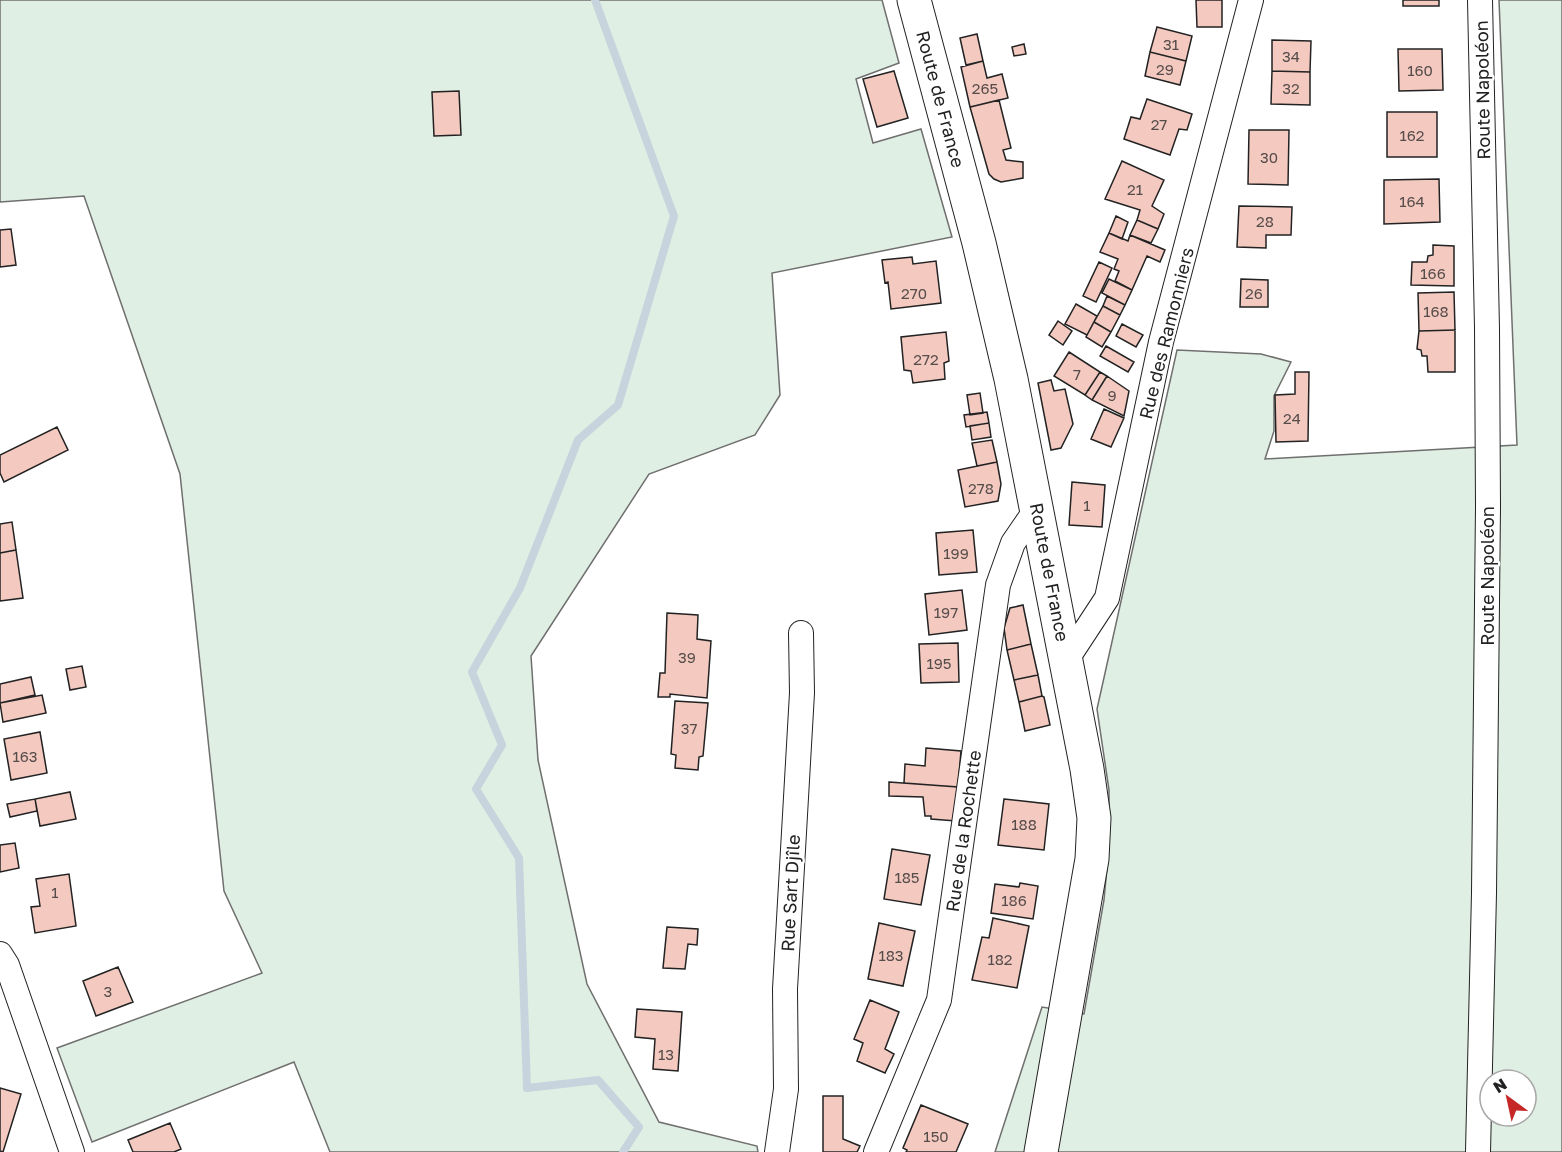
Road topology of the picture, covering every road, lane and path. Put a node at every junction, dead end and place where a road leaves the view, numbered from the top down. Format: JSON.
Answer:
{"nodes":[{"id":1,"x":914,"y":0,"type":"edge"},
{"id":2,"x":1251,"y":0,"type":"edge"},
{"id":3,"x":1480,"y":0,"type":"edge"},
{"id":4,"x":1037,"y":508,"type":"junction"},
{"id":5,"x":801,"y":633,"type":"dead end"},
{"id":6,"x":1067,"y":659,"type":"junction"},
{"id":7,"x":0,"y":954,"type":"edge"},
{"id":8,"x":72,"y":1152,"type":"edge"},
{"id":9,"x":777,"y":1152,"type":"edge"},
{"id":10,"x":876,"y":1152,"type":"edge"},
{"id":11,"x":1041,"y":1152,"type":"edge"},
{"id":12,"x":1478,"y":1152,"type":"edge"}],
"edges":[{"from":1,"to":4,"type":"main road","name":"Route de France"},
{"from":2,"to":6,"type":"street","name":"Rue des Ramonniers"},
{"from":3,"to":12,"type":"street","name":"Route Napoléon"},
{"from":4,"to":6,"type":"main road","name":"Route de France"},
{"from":4,"to":10,"type":"street","name":"Rue de la Rochette"},
{"from":5,"to":9,"type":"street","name":"Rue Sart Djîle"},
{"from":6,"to":11,"type":"main road","name":"Route de France"},
{"from":7,"to":8,"type":"street"}]}
